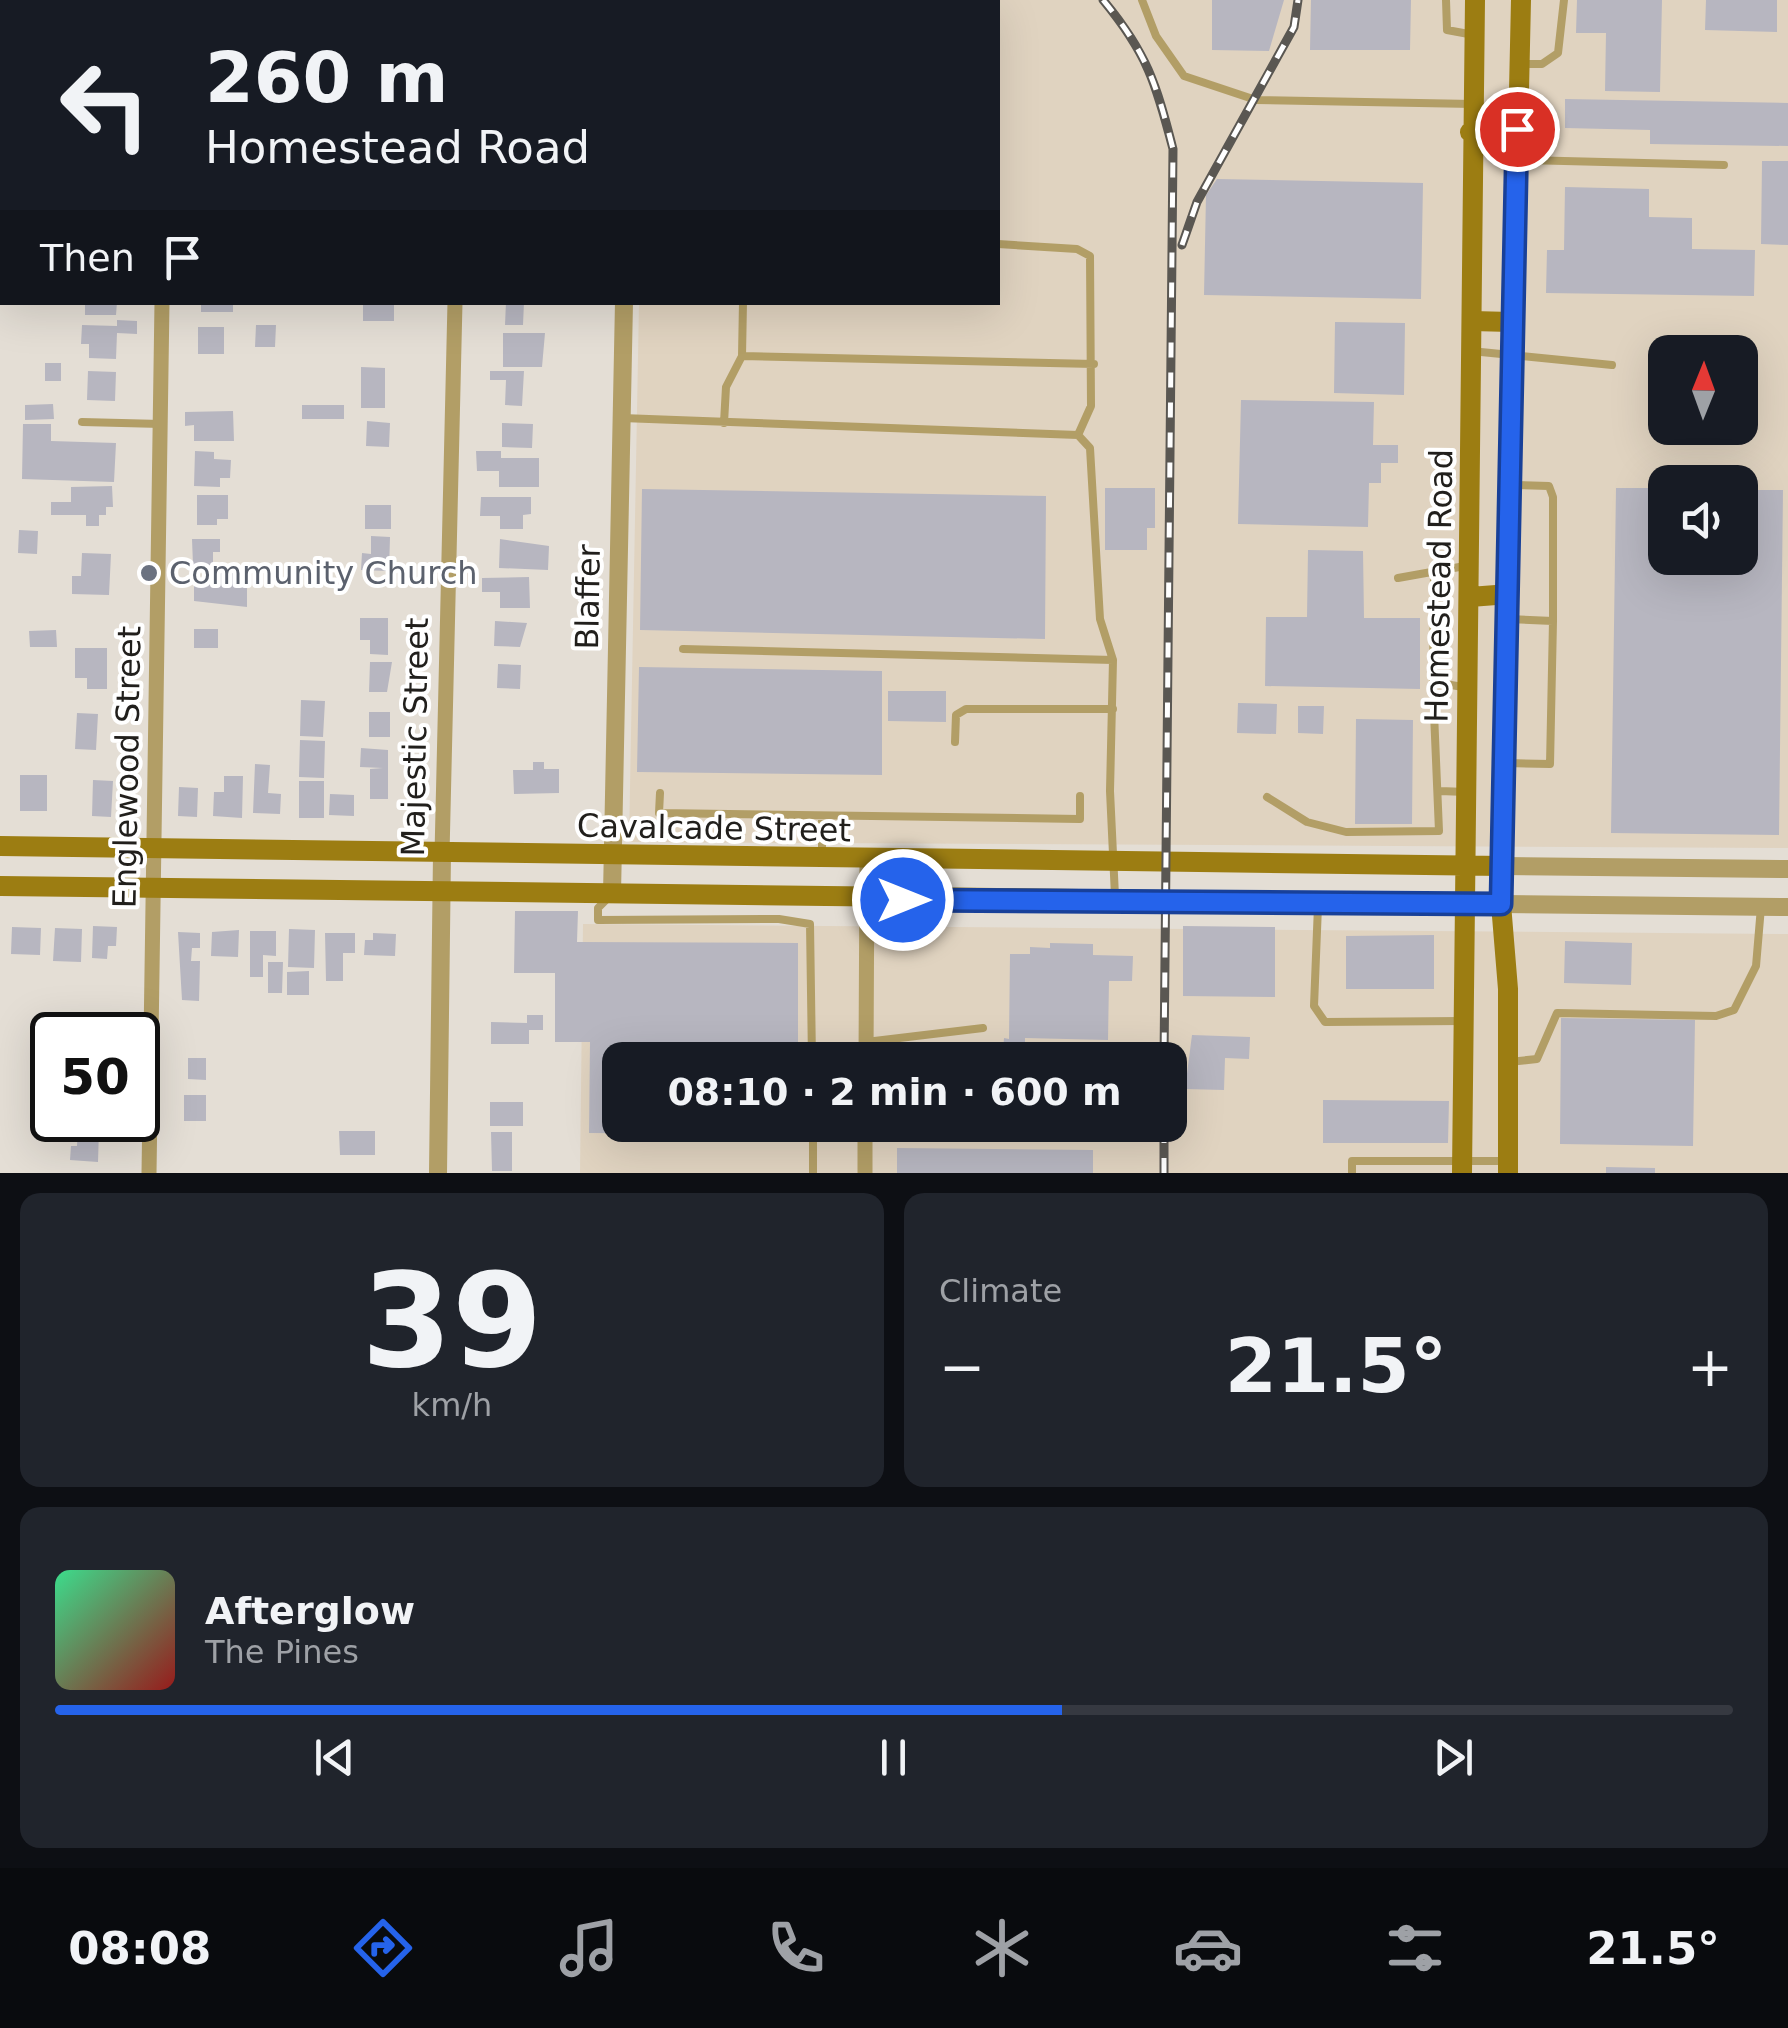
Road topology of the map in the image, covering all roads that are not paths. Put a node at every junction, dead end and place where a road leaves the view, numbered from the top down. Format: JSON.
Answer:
{"nodes":[{"id":1,"x":1142,"y":0,"type":"edge"},
{"id":2,"x":1446,"y":0,"type":"edge"},
{"id":3,"x":1474,"y":0,"type":"edge"},
{"id":4,"x":1521,"y":0,"type":"edge"},
{"id":5,"x":1564,"y":0,"type":"edge"},
{"id":6,"x":1474,"y":35,"type":"junction"},
{"id":7,"x":1519,"y":64,"type":"junction"},
{"id":8,"x":1473,"y":104,"type":"junction"},
{"id":9,"x":1517,"y":129,"type":"junction"},
{"id":10,"x":1470,"y":132,"type":"junction"},
{"id":11,"x":1516,"y":160,"type":"junction"},
{"id":12,"x":1724,"y":166,"type":"dead end"},
{"id":13,"x":1000,"y":244,"type":"edge"},
{"id":14,"x":162,"y":305,"type":"edge"},
{"id":15,"x":455,"y":305,"type":"edge"},
{"id":16,"x":624,"y":305,"type":"edge"},
{"id":17,"x":743,"y":305,"type":"edge"},
{"id":18,"x":1472,"y":321,"type":"junction"},
{"id":19,"x":1511,"y":322,"type":"junction"},
{"id":20,"x":1471,"y":351,"type":"junction"},
{"id":21,"x":1511,"y":352,"type":"junction"},
{"id":22,"x":742,"y":356,"type":"junction"},
{"id":23,"x":1094,"y":364,"type":"junction"},
{"id":24,"x":1612,"y":365,"type":"dead end"},
{"id":25,"x":622,"y":418,"type":"junction"},
{"id":26,"x":82,"y":422,"type":"dead end"},
{"id":27,"x":724,"y":423,"type":"junction"},
{"id":28,"x":160,"y":424,"type":"junction"},
{"id":29,"x":1078,"y":435,"type":"junction"},
{"id":30,"x":1510,"y":485,"type":"junction"},
{"id":31,"x":1470,"y":565,"type":"junction"},
{"id":32,"x":1434,"y":572,"type":"junction"},
{"id":33,"x":1398,"y":578,"type":"dead end"},
{"id":34,"x":1509,"y":594,"type":"junction"},
{"id":35,"x":1470,"y":597,"type":"junction"},
{"id":36,"x":1508,"y":620,"type":"junction"},
{"id":37,"x":1553,"y":621,"type":"junction"},
{"id":38,"x":683,"y":649,"type":"dead end"},
{"id":39,"x":1112,"y":660,"type":"junction"},
{"id":40,"x":1468,"y":688,"type":"junction"},
{"id":41,"x":1113,"y":709,"type":"junction"},
{"id":42,"x":1434,"y":713,"type":"dead end"},
{"id":43,"x":954,"y":742,"type":"dead end"},
{"id":44,"x":1504,"y":764,"type":"junction"},
{"id":45,"x":1440,"y":791,"type":"junction"},
{"id":46,"x":1466,"y":792,"type":"junction"},
{"id":47,"x":660,"y":793,"type":"dead end"},
{"id":48,"x":1080,"y":796,"type":"dead end"},
{"id":49,"x":1267,"y":797,"type":"dead end"},
{"id":50,"x":822,"y":817,"type":"junction"},
{"id":51,"x":0,"y":846,"type":"edge"},
{"id":52,"x":154,"y":849,"type":"junction"},
{"id":53,"x":442,"y":854,"type":"junction"},
{"id":54,"x":612,"y":857,"type":"junction"},
{"id":55,"x":822,"y":859,"type":"junction"},
{"id":56,"x":867,"y":859,"type":"junction"},
{"id":57,"x":1114,"y":860,"type":"junction"},
{"id":58,"x":1464,"y":866,"type":"junction"},
{"id":59,"x":1502,"y":866,"type":"junction"},
{"id":60,"x":1761,"y":869,"type":"junction"},
{"id":61,"x":1788,"y":869,"type":"edge"},
{"id":62,"x":0,"y":886,"type":"edge"},
{"id":63,"x":153,"y":889,"type":"junction"},
{"id":64,"x":442,"y":893,"type":"junction"},
{"id":65,"x":612,"y":894,"type":"junction"},
{"id":66,"x":804,"y":898,"type":"junction"},
{"id":67,"x":868,"y":899,"type":"junction"},
{"id":68,"x":1115,"y":900,"type":"junction"},
{"id":69,"x":1318,"y":902,"type":"junction"},
{"id":70,"x":1462,"y":902,"type":"junction"},
{"id":71,"x":1501,"y":904,"type":"junction"},
{"id":72,"x":1762,"y":906,"type":"junction"},
{"id":73,"x":1788,"y":907,"type":"edge"},
{"id":74,"x":810,"y":924,"type":"junction"},
{"id":75,"x":1463,"y":1022,"type":"junction"},
{"id":76,"x":983,"y":1028,"type":"dead end"},
{"id":77,"x":812,"y":1042,"type":"edge"},
{"id":78,"x":866,"y":1042,"type":"joint"},
{"id":79,"x":1509,"y":1062,"type":"junction"},
{"id":80,"x":812,"y":1142,"type":"edge"},
{"id":81,"x":866,"y":1142,"type":"edge"},
{"id":82,"x":1428,"y":1160,"type":"junction"},
{"id":83,"x":1462,"y":1166,"type":"edge"},
{"id":84,"x":1508,"y":1167,"type":"edge"},
{"id":85,"x":148,"y":1173,"type":"edge"},
{"id":86,"x":438,"y":1173,"type":"edge"},
{"id":87,"x":813,"y":1173,"type":"edge"},
{"id":88,"x":865,"y":1173,"type":"edge"},
{"id":89,"x":1352,"y":1173,"type":"edge"},
{"id":90,"x":1427,"y":1173,"type":"edge"}],
"edges":[{"from":1,"to":8,"type":"lane"},
{"from":2,"to":6,"type":"lane"},
{"from":3,"to":6,"type":"main road","name":"Homestead Road"},
{"from":4,"to":7,"type":"main road"},
{"from":5,"to":7,"type":"lane"},
{"from":6,"to":8,"type":"main road","name":"Homestead Road"},
{"from":7,"to":9,"type":"main road"},
{"from":8,"to":10,"type":"main road","name":"Homestead Road"},
{"from":9,"to":10,"type":"main road"},
{"from":9,"to":11,"type":"main road"},
{"from":10,"to":18,"type":"main road","name":"Homestead Road"},
{"from":11,"to":12,"type":"lane"},
{"from":11,"to":19,"type":"main road"},
{"from":13,"to":23,"type":"lane"},
{"from":14,"to":28,"type":"street","name":"Englewood Street"},
{"from":15,"to":53,"type":"street","name":"Majestic Street"},
{"from":16,"to":25,"type":"street","name":"Blaffer"},
{"from":17,"to":22,"type":"lane"},
{"from":18,"to":19,"type":"main road"},
{"from":18,"to":20,"type":"main road","name":"Homestead Road"},
{"from":19,"to":21,"type":"main road"},
{"from":20,"to":21,"type":"lane"},
{"from":20,"to":31,"type":"main road","name":"Homestead Road"},
{"from":21,"to":24,"type":"lane"},
{"from":21,"to":30,"type":"main road"},
{"from":22,"to":23,"type":"lane"},
{"from":22,"to":27,"type":"lane"},
{"from":23,"to":29,"type":"lane"},
{"from":25,"to":27,"type":"lane"},
{"from":25,"to":54,"type":"street","name":"Blaffer"},
{"from":26,"to":28,"type":"lane"},
{"from":27,"to":29,"type":"lane"},
{"from":28,"to":52,"type":"street","name":"Englewood Street"},
{"from":29,"to":39,"type":"lane"},
{"from":30,"to":34,"type":"main road"},
{"from":30,"to":37,"type":"lane"},
{"from":31,"to":32,"type":"lane"},
{"from":31,"to":35,"type":"main road","name":"Homestead Road"},
{"from":32,"to":33,"type":"lane"},
{"from":32,"to":40,"type":"lane"},
{"from":34,"to":35,"type":"main road"},
{"from":34,"to":36,"type":"main road"},
{"from":35,"to":40,"type":"main road","name":"Homestead Road"},
{"from":36,"to":37,"type":"lane"},
{"from":36,"to":44,"type":"main road"},
{"from":37,"to":44,"type":"lane"},
{"from":38,"to":39,"type":"lane"},
{"from":39,"to":41,"type":"lane"},
{"from":40,"to":46,"type":"main road","name":"Homestead Road"},
{"from":41,"to":43,"type":"lane"},
{"from":41,"to":57,"type":"lane"},
{"from":42,"to":45,"type":"lane"},
{"from":44,"to":59,"type":"main road"},
{"from":45,"to":46,"type":"lane"},
{"from":45,"to":49,"type":"lane"},
{"from":46,"to":58,"type":"main road","name":"Homestead Road"},
{"from":47,"to":50,"type":"lane"},
{"from":48,"to":50,"type":"lane"},
{"from":50,"to":55,"type":"lane"},
{"from":51,"to":52,"type":"main road","name":"Cavalcade Street"},
{"from":52,"to":53,"type":"main road","name":"Cavalcade Street"},
{"from":52,"to":63,"type":"street","name":"Englewood Street"},
{"from":53,"to":54,"type":"main road","name":"Cavalcade Street"},
{"from":53,"to":64,"type":"street","name":"Majestic Street"},
{"from":54,"to":55,"type":"main road","name":"Cavalcade Street"},
{"from":54,"to":65,"type":"street","name":"Blaffer"},
{"from":55,"to":56,"type":"main road","name":"Cavalcade Street"},
{"from":56,"to":57,"type":"main road","name":"Cavalcade Street"},
{"from":56,"to":67,"type":"street"},
{"from":57,"to":58,"type":"main road","name":"Cavalcade Street"},
{"from":57,"to":68,"type":"lane"},
{"from":58,"to":59,"type":"main road","name":"Cavalcade Street"},
{"from":58,"to":70,"type":"main road","name":"Homestead Road"},
{"from":59,"to":60,"type":"street","name":"Cavalcade Street"},
{"from":59,"to":71,"type":"main road"},
{"from":60,"to":61,"type":"street","name":"Cavalcade Street"},
{"from":60,"to":72,"type":"street"},
{"from":62,"to":63,"type":"main road","name":"Cavalcade Street"},
{"from":63,"to":64,"type":"main road","name":"Cavalcade Street"},
{"from":63,"to":85,"type":"street","name":"Englewood Street"},
{"from":64,"to":65,"type":"main road","name":"Cavalcade Street"},
{"from":64,"to":86,"type":"street","name":"Majestic Street"},
{"from":65,"to":66,"type":"main road","name":"Cavalcade Street"},
{"from":65,"to":74,"type":"lane"},
{"from":66,"to":67,"type":"main road","name":"Cavalcade Street"},
{"from":66,"to":74,"type":"lane"},
{"from":67,"to":68,"type":"main road","name":"Cavalcade Street"},
{"from":67,"to":78,"type":"street"},
{"from":68,"to":69,"type":"main road","name":"Cavalcade Street"},
{"from":69,"to":70,"type":"main road","name":"Cavalcade Street"},
{"from":69,"to":75,"type":"lane"},
{"from":70,"to":71,"type":"main road","name":"Cavalcade Street"},
{"from":70,"to":75,"type":"main road","name":"Homestead Road"},
{"from":71,"to":72,"type":"street","name":"Cavalcade Street"},
{"from":71,"to":79,"type":"main road"},
{"from":72,"to":73,"type":"street","name":"Cavalcade Street"},
{"from":72,"to":79,"type":"lane"},
{"from":74,"to":77,"type":"lane"},
{"from":75,"to":83,"type":"main road","name":"Homestead Road"},
{"from":76,"to":78,"type":"lane"},
{"from":79,"to":84,"type":"main road"},
{"from":80,"to":87,"type":"lane"},
{"from":81,"to":88,"type":"street"},
{"from":82,"to":83,"type":"lane"},
{"from":82,"to":89,"type":"lane"},
{"from":82,"to":90,"type":"lane"},
{"from":83,"to":84,"type":"lane"}]}
